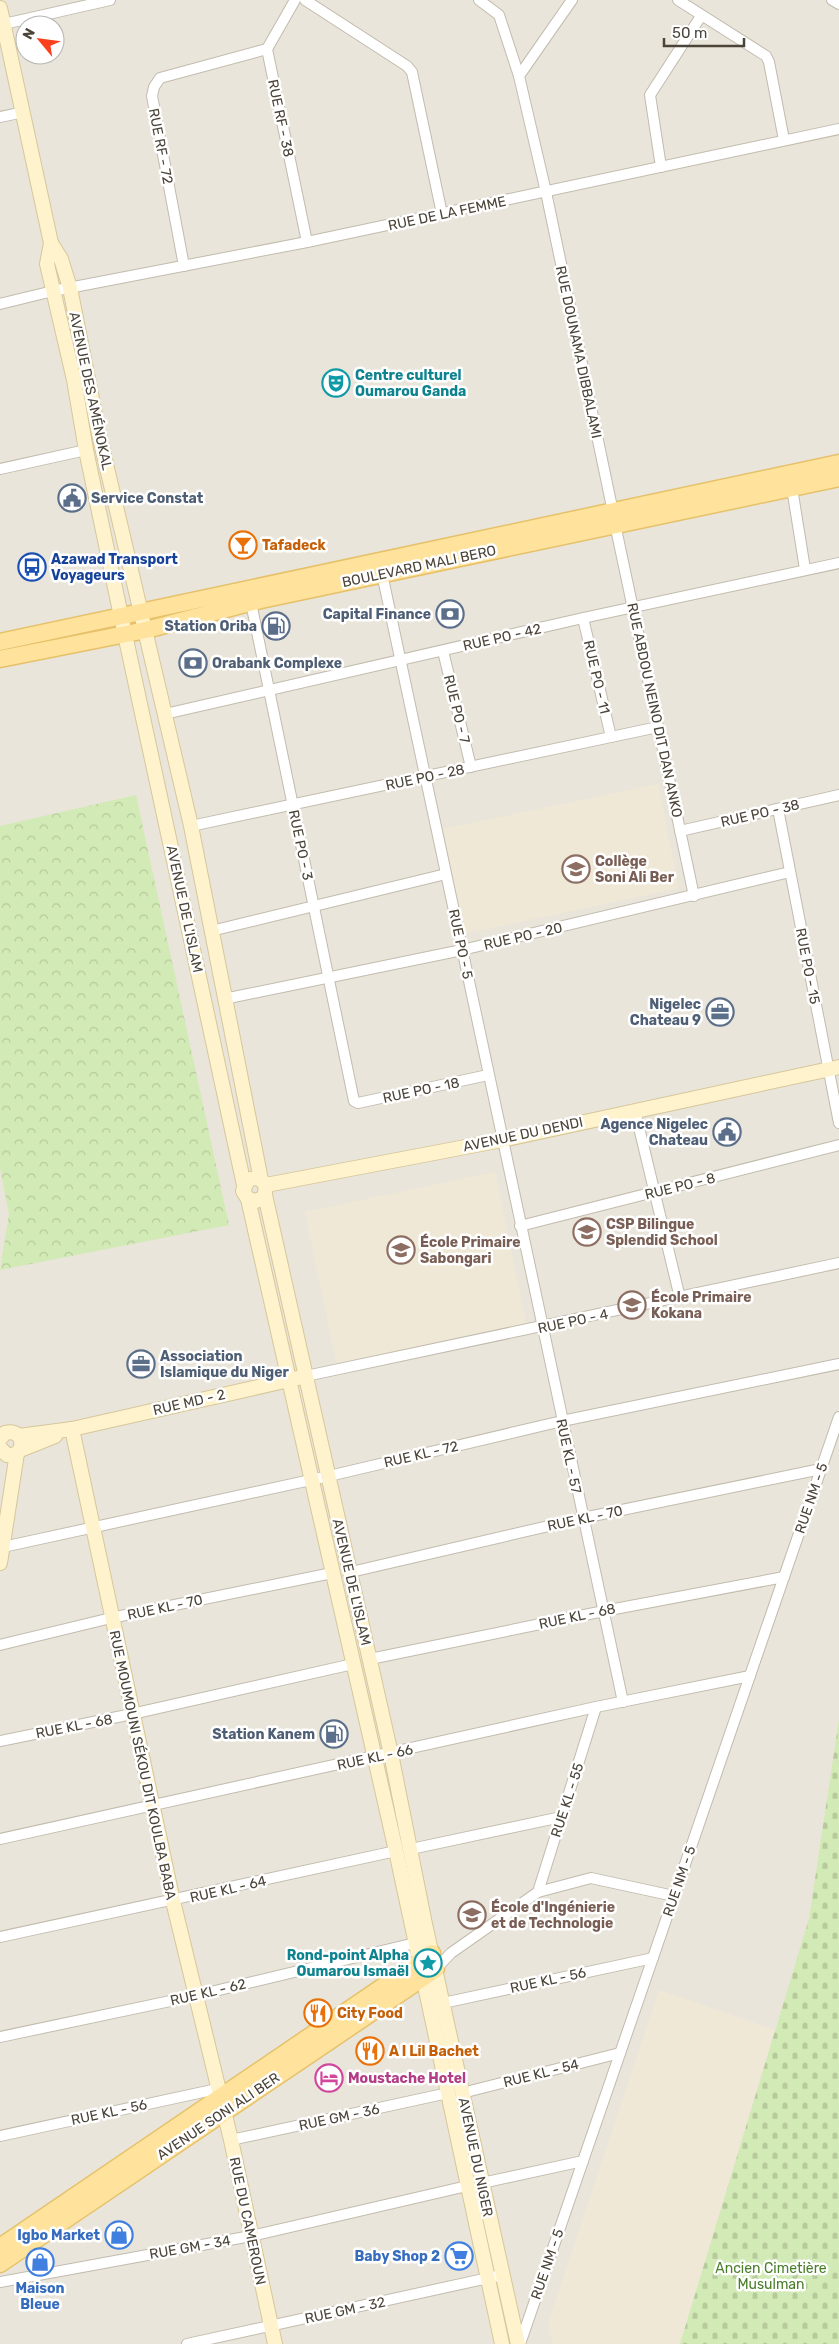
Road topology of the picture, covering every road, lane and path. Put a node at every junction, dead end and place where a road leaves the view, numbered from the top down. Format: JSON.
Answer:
{"nodes":[{"id":1,"x":110,"y":0,"type":"edge"},
{"id":2,"x":295,"y":0,"type":"edge"},
{"id":3,"x":305,"y":0,"type":"edge"},
{"id":4,"x":479,"y":0,"type":"edge"},
{"id":5,"x":572,"y":0,"type":"edge"},
{"id":6,"x":678,"y":0,"type":"edge"},
{"id":7,"x":832,"y":0,"type":"edge"},
{"id":8,"x":839,"y":4,"type":"edge"},
{"id":9,"x":0,"y":8,"type":"edge"},
{"id":10,"x":701,"y":16,"type":"junction"},
{"id":11,"x":4,"y":24,"type":"junction"},
{"id":12,"x":267,"y":49,"type":"junction"},
{"id":13,"x":519,"y":76,"type":"junction"},
{"id":14,"x":24,"y":112,"type":"junction"},
{"id":15,"x":0,"y":117,"type":"edge"},
{"id":16,"x":839,"y":129,"type":"edge"},
{"id":17,"x":784,"y":140,"type":"junction"},
{"id":18,"x":661,"y":167,"type":"junction"},
{"id":19,"x":546,"y":192,"type":"junction"},
{"id":20,"x":442,"y":214,"type":"junction"},
{"id":21,"x":307,"y":242,"type":"junction"},
{"id":22,"x":50,"y":243,"type":"junction"},
{"id":23,"x":184,"y":266,"type":"junction"},
{"id":24,"x":70,"y":288,"type":"junction"},
{"id":25,"x":53,"y":291,"type":"junction"},
{"id":26,"x":0,"y":304,"type":"edge"},
{"id":27,"x":99,"y":434,"type":"junction"},
{"id":28,"x":85,"y":443,"type":"junction"},
{"id":29,"x":839,"y":463,"type":"edge"},
{"id":30,"x":0,"y":469,"type":"edge"},
{"id":31,"x":839,"y":478,"type":"edge"},
{"id":32,"x":111,"y":486,"type":"junction"},
{"id":33,"x":792,"y":488,"type":"junction"},
{"id":34,"x":95,"y":490,"type":"junction"},
{"id":35,"x":614,"y":518,"type":"junction"},
{"id":36,"x":839,"y":563,"type":"edge"},
{"id":37,"x":381,"y":568,"type":"junction"},
{"id":38,"x":805,"y":569,"type":"junction"},
{"id":39,"x":249,"y":596,"type":"junction"},
{"id":40,"x":633,"y":607,"type":"junction"},
{"id":41,"x":141,"y":611,"type":"junction"},
{"id":42,"x":121,"y":616,"type":"junction"},
{"id":43,"x":583,"y":618,"type":"junction"},
{"id":44,"x":146,"y":630,"type":"junction"},
{"id":45,"x":126,"y":634,"type":"junction"},
{"id":46,"x":0,"y":642,"type":"edge"},
{"id":47,"x":443,"y":651,"type":"junction"},
{"id":48,"x":0,"y":659,"type":"edge"},
{"id":49,"x":400,"y":660,"type":"junction"},
{"id":50,"x":269,"y":690,"type":"junction"},
{"id":51,"x":165,"y":714,"type":"junction"},
{"id":52,"x":658,"y":727,"type":"junction"},
{"id":53,"x":611,"y":737,"type":"junction"},
{"id":54,"x":471,"y":767,"type":"junction"},
{"id":55,"x":425,"y":776,"type":"junction"},
{"id":56,"x":839,"y":795,"type":"edge"},
{"id":57,"x":293,"y":805,"type":"junction"},
{"id":58,"x":778,"y":809,"type":"junction"},
{"id":59,"x":192,"y":826,"type":"junction"},
{"id":60,"x":680,"y":831,"type":"junction"},
{"id":61,"x":790,"y":872,"type":"junction"},
{"id":62,"x":446,"y":874,"type":"junction"},
{"id":63,"x":694,"y":896,"type":"junction"},
{"id":64,"x":314,"y":906,"type":"junction"},
{"id":65,"x":211,"y":931,"type":"junction"},
{"id":66,"x":462,"y":950,"type":"junction"},
{"id":67,"x":328,"y":978,"type":"junction"},
{"id":68,"x":224,"y":999,"type":"junction"},
{"id":69,"x":834,"y":1068,"type":"edge"},
{"id":70,"x":488,"y":1075,"type":"junction"},
{"id":71,"x":354,"y":1100,"type":"joint"},
{"id":72,"x":635,"y":1111,"type":"junction"},
{"id":73,"x":839,"y":1123,"type":"edge"},
{"id":74,"x":502,"y":1140,"type":"junction"},
{"id":75,"x":839,"y":1145,"type":"edge"},
{"id":76,"x":244,"y":1184,"type":"junction"},
{"id":77,"x":264,"y":1186,"type":"junction"},
{"id":78,"x":655,"y":1192,"type":"junction"},
{"id":79,"x":248,"y":1199,"type":"junction"},
{"id":80,"x":520,"y":1226,"type":"junction"},
{"id":81,"x":839,"y":1263,"type":"edge"},
{"id":82,"x":680,"y":1298,"type":"junction"},
{"id":83,"x":542,"y":1328,"type":"junction"},
{"id":84,"x":839,"y":1364,"type":"edge"},
{"id":85,"x":306,"y":1376,"type":"junction"},
{"id":86,"x":290,"y":1379,"type":"junction"},
{"id":87,"x":839,"y":1418,"type":"edge"},
{"id":88,"x":562,"y":1421,"type":"junction"},
{"id":89,"x":72,"y":1429,"type":"junction"},
{"id":90,"x":19,"y":1436,"type":"junction"},
{"id":91,"x":5,"y":1449,"type":"edge"},
{"id":92,"x":821,"y":1469,"type":"junction"},
{"id":93,"x":328,"y":1476,"type":"junction"},
{"id":94,"x":311,"y":1479,"type":"junction"},
{"id":95,"x":582,"y":1518,"type":"junction"},
{"id":96,"x":92,"y":1528,"type":"junction"},
{"id":97,"x":3,"y":1547,"type":"junction"},
{"id":98,"x":0,"y":1563,"type":"edge"},
{"id":99,"x":351,"y":1572,"type":"junction"},
{"id":100,"x":332,"y":1573,"type":"junction"},
{"id":101,"x":784,"y":1576,"type":"junction"},
{"id":102,"x":604,"y":1611,"type":"junction"},
{"id":103,"x":111,"y":1618,"type":"junction"},
{"id":104,"x":0,"y":1645,"type":"edge"},
{"id":105,"x":370,"y":1659,"type":"junction"},
{"id":106,"x":353,"y":1664,"type":"junction"},
{"id":107,"x":750,"y":1676,"type":"junction"},
{"id":108,"x":623,"y":1702,"type":"junction"},
{"id":109,"x":596,"y":1707,"type":"junction"},
{"id":110,"x":132,"y":1714,"type":"junction"},
{"id":111,"x":0,"y":1741,"type":"edge"},
{"id":112,"x":391,"y":1754,"type":"junction"},
{"id":113,"x":375,"y":1757,"type":"junction"},
{"id":114,"x":154,"y":1807,"type":"junction"},
{"id":115,"x":562,"y":1817,"type":"junction"},
{"id":116,"x":0,"y":1839,"type":"edge"},
{"id":117,"x":411,"y":1849,"type":"junction"},
{"id":118,"x":396,"y":1851,"type":"junction"},
{"id":119,"x":538,"y":1892,"type":"junction"},
{"id":120,"x":674,"y":1896,"type":"junction"},
{"id":121,"x":173,"y":1901,"type":"junction"},
{"id":122,"x":0,"y":1937,"type":"edge"},
{"id":123,"x":414,"y":1943,"type":"junction"},
{"id":124,"x":451,"y":1953,"type":"junction"},
{"id":125,"x":425,"y":1957,"type":"junction"},
{"id":126,"x":653,"y":1958,"type":"junction"},
{"id":127,"x":429,"y":1973,"type":"junction"},
{"id":128,"x":194,"y":1996,"type":"junction"},
{"id":129,"x":443,"y":2003,"type":"junction"},
{"id":130,"x":0,"y":2037,"type":"edge"},
{"id":131,"x":620,"y":2053,"type":"junction"},
{"id":132,"x":455,"y":2093,"type":"junction"},
{"id":133,"x":220,"y":2100,"type":"junction"},
{"id":134,"x":0,"y":2136,"type":"edge"},
{"id":135,"x":230,"y":2140,"type":"junction"},
{"id":136,"x":583,"y":2161,"type":"junction"},
{"id":137,"x":482,"y":2183,"type":"junction"},
{"id":138,"x":467,"y":2186,"type":"junction"},
{"id":139,"x":251,"y":2236,"type":"junction"},
{"id":140,"x":0,"y":2247,"type":"edge"},
{"id":141,"x":0,"y":2264,"type":"edge"},
{"id":142,"x":502,"y":2275,"type":"junction"},
{"id":143,"x":488,"y":2279,"type":"junction"},
{"id":144,"x":0,"y":2282,"type":"edge"},
{"id":145,"x":271,"y":2326,"type":"junction"},
{"id":146,"x":187,"y":2344,"type":"edge"},
{"id":147,"x":275,"y":2344,"type":"edge"},
{"id":148,"x":502,"y":2344,"type":"edge"},
{"id":149,"x":519,"y":2344,"type":"edge"}],
"edges":[{"from":1,"to":11,"type":"street"},
{"from":2,"to":12,"type":"street"},
{"from":3,"to":20,"type":"street"},
{"from":4,"to":13,"type":"street","name":"RUE DOUNAMA DIBBALAMI"},
{"from":5,"to":13,"type":"street"},
{"from":6,"to":10,"type":"street"},
{"from":7,"to":8,"type":"street"},
{"from":9,"to":11,"type":"main road","name":"AVENUE DES AMÉNOKAL"},
{"from":10,"to":17,"type":"street"},
{"from":10,"to":18,"type":"street"},
{"from":11,"to":14,"type":"main road","name":"AVENUE DES AMÉNOKAL"},
{"from":12,"to":21,"type":"street","name":"RUE RF - 38"},
{"from":12,"to":23,"type":"street","name":"RUE RF - 72"},
{"from":13,"to":19,"type":"street","name":"RUE DOUNAMA DIBBALAMI"},
{"from":14,"to":15,"type":"street"},
{"from":14,"to":22,"type":"main road","name":"AVENUE DES AMÉNOKAL"},
{"from":16,"to":17,"type":"street","name":"RUE DE LA FEMME"},
{"from":17,"to":18,"type":"street","name":"RUE DE LA FEMME"},
{"from":18,"to":19,"type":"street","name":"RUE DE LA FEMME"},
{"from":19,"to":20,"type":"street","name":"RUE DE LA FEMME"},
{"from":19,"to":35,"type":"street","name":"RUE DOUNAMA DIBBALAMI"},
{"from":20,"to":21,"type":"street","name":"RUE DE LA FEMME"},
{"from":21,"to":23,"type":"street","name":"RUE DE LA FEMME"},
{"from":22,"to":24,"type":"main road","name":"AVENUE DES AMÉNOKAL"},
{"from":22,"to":25,"type":"main road","name":"AVENUE DES AMÉNOKAL"},
{"from":23,"to":24,"type":"street","name":"RUE DE LA FEMME"},
{"from":24,"to":25,"type":"street","name":"RUE DE LA FEMME"},
{"from":24,"to":27,"type":"main road","name":"AVENUE DES AMÉNOKAL"},
{"from":25,"to":26,"type":"street","name":"RUE DE LA FEMME"},
{"from":25,"to":28,"type":"main road","name":"AVENUE DES AMÉNOKAL"},
{"from":27,"to":28,"type":"main road"},
{"from":27,"to":32,"type":"main road","name":"AVENUE DES AMÉNOKAL"},
{"from":28,"to":30,"type":"street"},
{"from":28,"to":34,"type":"main road","name":"AVENUE DES AMÉNOKAL"},
{"from":29,"to":35,"type":"main road","name":"BOULEVARD MALI BERO"},
{"from":31,"to":33,"type":"main road","name":"BOULEVARD MALI BERO"},
{"from":32,"to":34,"type":"main road"},
{"from":32,"to":41,"type":"main road","name":"AVENUE DES AMÉNOKAL"},
{"from":33,"to":35,"type":"main road","name":"BOULEVARD MALI BERO"},
{"from":33,"to":38,"type":"street"},
{"from":34,"to":42,"type":"main road","name":"AVENUE DES AMÉNOKAL"},
{"from":35,"to":37,"type":"main road","name":"BOULEVARD MALI BERO"},
{"from":35,"to":40,"type":"street","name":"RUE ABDOU NEINO DIT DAN ANKO"},
{"from":36,"to":38,"type":"street","name":"RUE PO - 42"},
{"from":37,"to":39,"type":"main road","name":"BOULEVARD MALI BERO"},
{"from":37,"to":49,"type":"street","name":"RUE PO - 5"},
{"from":38,"to":40,"type":"street","name":"RUE PO - 42"},
{"from":39,"to":41,"type":"main road","name":"BOULEVARD MALI BERO"},
{"from":39,"to":44,"type":"main road","name":"BOULEVARD MALI BERO"},
{"from":39,"to":50,"type":"street","name":"RUE PO - 3"},
{"from":40,"to":43,"type":"street","name":"RUE PO - 42"},
{"from":40,"to":52,"type":"street","name":"RUE ABDOU NEINO DIT DAN ANKO"},
{"from":41,"to":42,"type":"main road","name":"BOULEVARD MALI BERO"},
{"from":41,"to":44,"type":"main road","name":"AVENUE DES AMÉNOKAL"},
{"from":42,"to":45,"type":"main road","name":"AVENUE DES AMÉNOKAL"},
{"from":42,"to":46,"type":"main road","name":"BOULEVARD MALI BERO"},
{"from":43,"to":47,"type":"street","name":"RUE PO - 42"},
{"from":43,"to":53,"type":"street","name":"RUE PO - 11"},
{"from":44,"to":45,"type":"main road","name":"BOULEVARD MALI BERO"},
{"from":44,"to":51,"type":"main road","name":"AVENUE DE L'ISLAM"},
{"from":45,"to":48,"type":"main road","name":"BOULEVARD MALI BERO"},
{"from":45,"to":76,"type":"main road","name":"AVENUE DE L'ISLAM"},
{"from":47,"to":49,"type":"street","name":"RUE PO - 42"},
{"from":47,"to":54,"type":"street","name":"RUE PO - 7"},
{"from":49,"to":50,"type":"street","name":"RUE PO - 42"},
{"from":49,"to":55,"type":"street","name":"RUE PO - 5"},
{"from":50,"to":51,"type":"street","name":"RUE PO - 42"},
{"from":50,"to":57,"type":"street","name":"RUE PO - 3"},
{"from":51,"to":59,"type":"main road","name":"AVENUE DE L'ISLAM"},
{"from":52,"to":53,"type":"street","name":"RUE PO - 28"},
{"from":52,"to":60,"type":"street","name":"RUE ABDOU NEINO DIT DAN ANKO"},
{"from":53,"to":54,"type":"street","name":"RUE PO - 28"},
{"from":54,"to":55,"type":"street","name":"RUE PO - 28"},
{"from":55,"to":57,"type":"street","name":"RUE PO - 28"},
{"from":55,"to":62,"type":"street","name":"RUE PO - 5"},
{"from":56,"to":58,"type":"street","name":"RUE PO - 38"},
{"from":57,"to":59,"type":"street","name":"RUE PO - 28"},
{"from":57,"to":64,"type":"street","name":"RUE PO - 3"},
{"from":58,"to":60,"type":"street","name":"RUE PO - 38"},
{"from":58,"to":61,"type":"street","name":"RUE PO - 15"},
{"from":59,"to":65,"type":"main road","name":"AVENUE DE L'ISLAM"},
{"from":60,"to":63,"type":"street","name":"RUE ABDOU NEINO DIT DAN ANKO"},
{"from":61,"to":63,"type":"street","name":"RUE PO - 20"},
{"from":61,"to":69,"type":"street","name":"RUE PO - 15"},
{"from":62,"to":64,"type":"street"},
{"from":62,"to":66,"type":"street","name":"RUE PO - 5"},
{"from":63,"to":66,"type":"street","name":"RUE PO - 20"},
{"from":64,"to":65,"type":"street"},
{"from":64,"to":67,"type":"street","name":"RUE PO - 3"},
{"from":65,"to":68,"type":"main road","name":"AVENUE DE L'ISLAM"},
{"from":66,"to":67,"type":"street","name":"RUE PO - 20"},
{"from":66,"to":70,"type":"street","name":"RUE PO - 5"},
{"from":67,"to":68,"type":"street","name":"RUE PO - 20"},
{"from":67,"to":71,"type":"street","name":"RUE PO - 3"},
{"from":68,"to":77,"type":"main road","name":"AVENUE DE L'ISLAM"},
{"from":69,"to":72,"type":"main road","name":"AVENUE DU DENDI"},
{"from":69,"to":73,"type":"street","name":"RUE PO - 15"},
{"from":70,"to":71,"type":"street","name":"RUE PO - 18"},
{"from":70,"to":74,"type":"street","name":"RUE PO - 5"},
{"from":72,"to":74,"type":"main road","name":"AVENUE DU DENDI"},
{"from":72,"to":78,"type":"street"},
{"from":74,"to":77,"type":"main road","name":"AVENUE DU DENDI"},
{"from":74,"to":80,"type":"street","name":"RUE PO - 5"},
{"from":75,"to":78,"type":"street","name":"RUE PO - 8"},
{"from":76,"to":77,"type":"main road"},
{"from":76,"to":79,"type":"main road"},
{"from":77,"to":79,"type":"main road"},
{"from":77,"to":85,"type":"main road","name":"AVENUE DE L'ISLAM"},
{"from":78,"to":80,"type":"street","name":"RUE PO - 8"},
{"from":78,"to":82,"type":"street"},
{"from":79,"to":86,"type":"main road","name":"AVENUE DE L'ISLAM"},
{"from":80,"to":83,"type":"street","name":"RUE PO - 5"},
{"from":81,"to":82,"type":"street","name":"RUE PO - 4"},
{"from":82,"to":83,"type":"street","name":"RUE PO - 4"},
{"from":83,"to":85,"type":"street","name":"RUE PO - 4"},
{"from":83,"to":88,"type":"street","name":"RUE KL - 57"},
{"from":84,"to":88,"type":"street","name":"RUE KL - 72"},
{"from":85,"to":86,"type":"main road","name":"RUE MD - 2"},
{"from":85,"to":93,"type":"main road","name":"AVENUE DE L'ISLAM"},
{"from":86,"to":89,"type":"main road","name":"RUE MD - 2"},
{"from":86,"to":94,"type":"main road","name":"AVENUE DE L'ISLAM"},
{"from":87,"to":92,"type":"street","name":"RUE NM - 5"},
{"from":88,"to":93,"type":"street","name":"RUE KL - 72"},
{"from":88,"to":95,"type":"street","name":"RUE KL - 57"},
{"from":89,"to":90,"type":"main road","name":"RUE MD - 2"},
{"from":89,"to":91,"type":"main road","name":"RUE MD - 2"},
{"from":89,"to":96,"type":"main road","name":"RUE MOUMOUNI SÉKOU DIT KOULBA BABA"},
{"from":90,"to":91,"type":"main road"},
{"from":90,"to":91,"type":"main road","name":"RUE MD - 2"},
{"from":91,"to":97,"type":"main road"},
{"from":92,"to":95,"type":"street","name":"RUE KL - 70"},
{"from":92,"to":101,"type":"street","name":"RUE NM - 5"},
{"from":93,"to":94,"type":"street","name":"RUE KL - 72"},
{"from":93,"to":99,"type":"main road","name":"AVENUE DE L'ISLAM"},
{"from":94,"to":96,"type":"street","name":"RUE KL - 72"},
{"from":94,"to":100,"type":"main road","name":"AVENUE DE L'ISLAM"},
{"from":95,"to":99,"type":"street","name":"RUE KL - 70"},
{"from":95,"to":102,"type":"street","name":"RUE KL - 57"},
{"from":96,"to":97,"type":"street","name":"RUE KL - 72"},
{"from":96,"to":103,"type":"main road","name":"RUE MOUMOUNI SÉKOU DIT KOULBA BABA"},
{"from":97,"to":98,"type":"main road"},
{"from":99,"to":105,"type":"main road","name":"AVENUE DE L'ISLAM"},
{"from":100,"to":103,"type":"street","name":"RUE KL - 70"},
{"from":100,"to":106,"type":"main road","name":"AVENUE DE L'ISLAM"},
{"from":101,"to":102,"type":"street","name":"RUE KL - 68"},
{"from":101,"to":107,"type":"street","name":"RUE NM - 5"},
{"from":102,"to":105,"type":"street","name":"RUE KL - 68"},
{"from":102,"to":108,"type":"street","name":"RUE KL - 57"},
{"from":103,"to":104,"type":"street","name":"RUE KL - 70"},
{"from":103,"to":110,"type":"main road","name":"RUE MOUMOUNI SÉKOU DIT KOULBA BABA"},
{"from":105,"to":112,"type":"main road","name":"AVENUE DE L'ISLAM"},
{"from":106,"to":110,"type":"street","name":"RUE KL - 68"},
{"from":106,"to":113,"type":"main road","name":"AVENUE DE L'ISLAM"},
{"from":107,"to":108,"type":"street","name":"RUE KL - 66"},
{"from":107,"to":120,"type":"street","name":"RUE NM - 5"},
{"from":108,"to":109,"type":"street","name":"RUE KL - 66"},
{"from":109,"to":112,"type":"street","name":"RUE KL - 66"},
{"from":109,"to":115,"type":"street","name":"RUE KL - 55"},
{"from":110,"to":111,"type":"street","name":"RUE KL - 68"},
{"from":110,"to":114,"type":"main road","name":"RUE MOUMOUNI SÉKOU DIT KOULBA BABA"},
{"from":112,"to":113,"type":"street","name":"RUE KL - 66"},
{"from":112,"to":117,"type":"main road","name":"AVENUE DE L'ISLAM"},
{"from":113,"to":114,"type":"street","name":"RUE KL - 66"},
{"from":113,"to":118,"type":"main road","name":"AVENUE DE L'ISLAM"},
{"from":114,"to":116,"type":"street","name":"RUE KL - 66"},
{"from":114,"to":121,"type":"main road","name":"RUE MOUMOUNI SÉKOU DIT KOULBA BABA"},
{"from":115,"to":117,"type":"street"},
{"from":115,"to":119,"type":"street","name":"RUE KL - 55"},
{"from":117,"to":125,"type":"main road","name":"AVENUE DE L'ISLAM"},
{"from":118,"to":121,"type":"street","name":"RUE KL - 64"},
{"from":118,"to":123,"type":"main road","name":"AVENUE DE L'ISLAM"},
{"from":119,"to":120,"type":"street"},
{"from":119,"to":124,"type":"street"},
{"from":120,"to":126,"type":"street","name":"RUE NM - 5"},
{"from":121,"to":122,"type":"street","name":"RUE KL - 64"},
{"from":121,"to":128,"type":"main road","name":"RUE MOUMOUNI SÉKOU DIT KOULBA BABA"},
{"from":123,"to":125,"type":"main road","name":"AVENUE DE L'ISLAM"},
{"from":123,"to":128,"type":"street","name":"RUE KL - 62"},
{"from":124,"to":125,"type":"street"},
{"from":124,"to":127,"type":"street"},
{"from":125,"to":127,"type":"main road","name":"AVENUE DE L'ISLAM"},
{"from":125,"to":133,"type":"main road","name":"AVENUE SONI ALI BER"},
{"from":126,"to":129,"type":"street","name":"RUE KL - 56"},
{"from":126,"to":131,"type":"street","name":"RUE NM - 5"},
{"from":127,"to":129,"type":"main road","name":"AVENUE DU NIGER"},
{"from":127,"to":132,"type":"main road","name":"AVENUE DU NIGER"},
{"from":127,"to":133,"type":"main road","name":"AVENUE SONI ALI BER"},
{"from":128,"to":130,"type":"street","name":"RUE KL - 62"},
{"from":128,"to":133,"type":"main road","name":"RUE MOUMOUNI SÉKOU DIT KOULBA BABA"},
{"from":129,"to":132,"type":"main road","name":"AVENUE DU NIGER"},
{"from":131,"to":132,"type":"street","name":"RUE KL - 54"},
{"from":131,"to":136,"type":"street","name":"RUE NM - 5"},
{"from":132,"to":135,"type":"street","name":"RUE GM - 36"},
{"from":132,"to":137,"type":"main road","name":"AVENUE DU NIGER"},
{"from":132,"to":138,"type":"main road","name":"AVENUE DU NIGER"},
{"from":133,"to":134,"type":"street","name":"RUE KL - 56"},
{"from":133,"to":135,"type":"main road","name":"RUE DU CAMEROUN"},
{"from":133,"to":140,"type":"main road","name":"AVENUE SONI ALI BER"},
{"from":133,"to":141,"type":"main road","name":"AVENUE SONI ALI BER"},
{"from":135,"to":139,"type":"main road","name":"RUE DU CAMEROUN"},
{"from":136,"to":137,"type":"street"},
{"from":136,"to":149,"type":"street","name":"RUE NM - 5"},
{"from":137,"to":142,"type":"main road","name":"AVENUE DU NIGER"},
{"from":138,"to":139,"type":"street","name":"RUE GM - 34"},
{"from":138,"to":143,"type":"main road","name":"AVENUE DU NIGER"},
{"from":139,"to":144,"type":"street","name":"RUE GM - 34"},
{"from":139,"to":145,"type":"main road","name":"RUE DU CAMEROUN"},
{"from":142,"to":143,"type":"street","name":"RUE GM - 32"},
{"from":142,"to":149,"type":"main road","name":"AVENUE DU NIGER"},
{"from":143,"to":145,"type":"street","name":"RUE GM - 32"},
{"from":143,"to":148,"type":"main road","name":"AVENUE DU NIGER"},
{"from":145,"to":146,"type":"street","name":"RUE GM - 32"},
{"from":145,"to":147,"type":"main road","name":"RUE DU CAMEROUN"}]}
